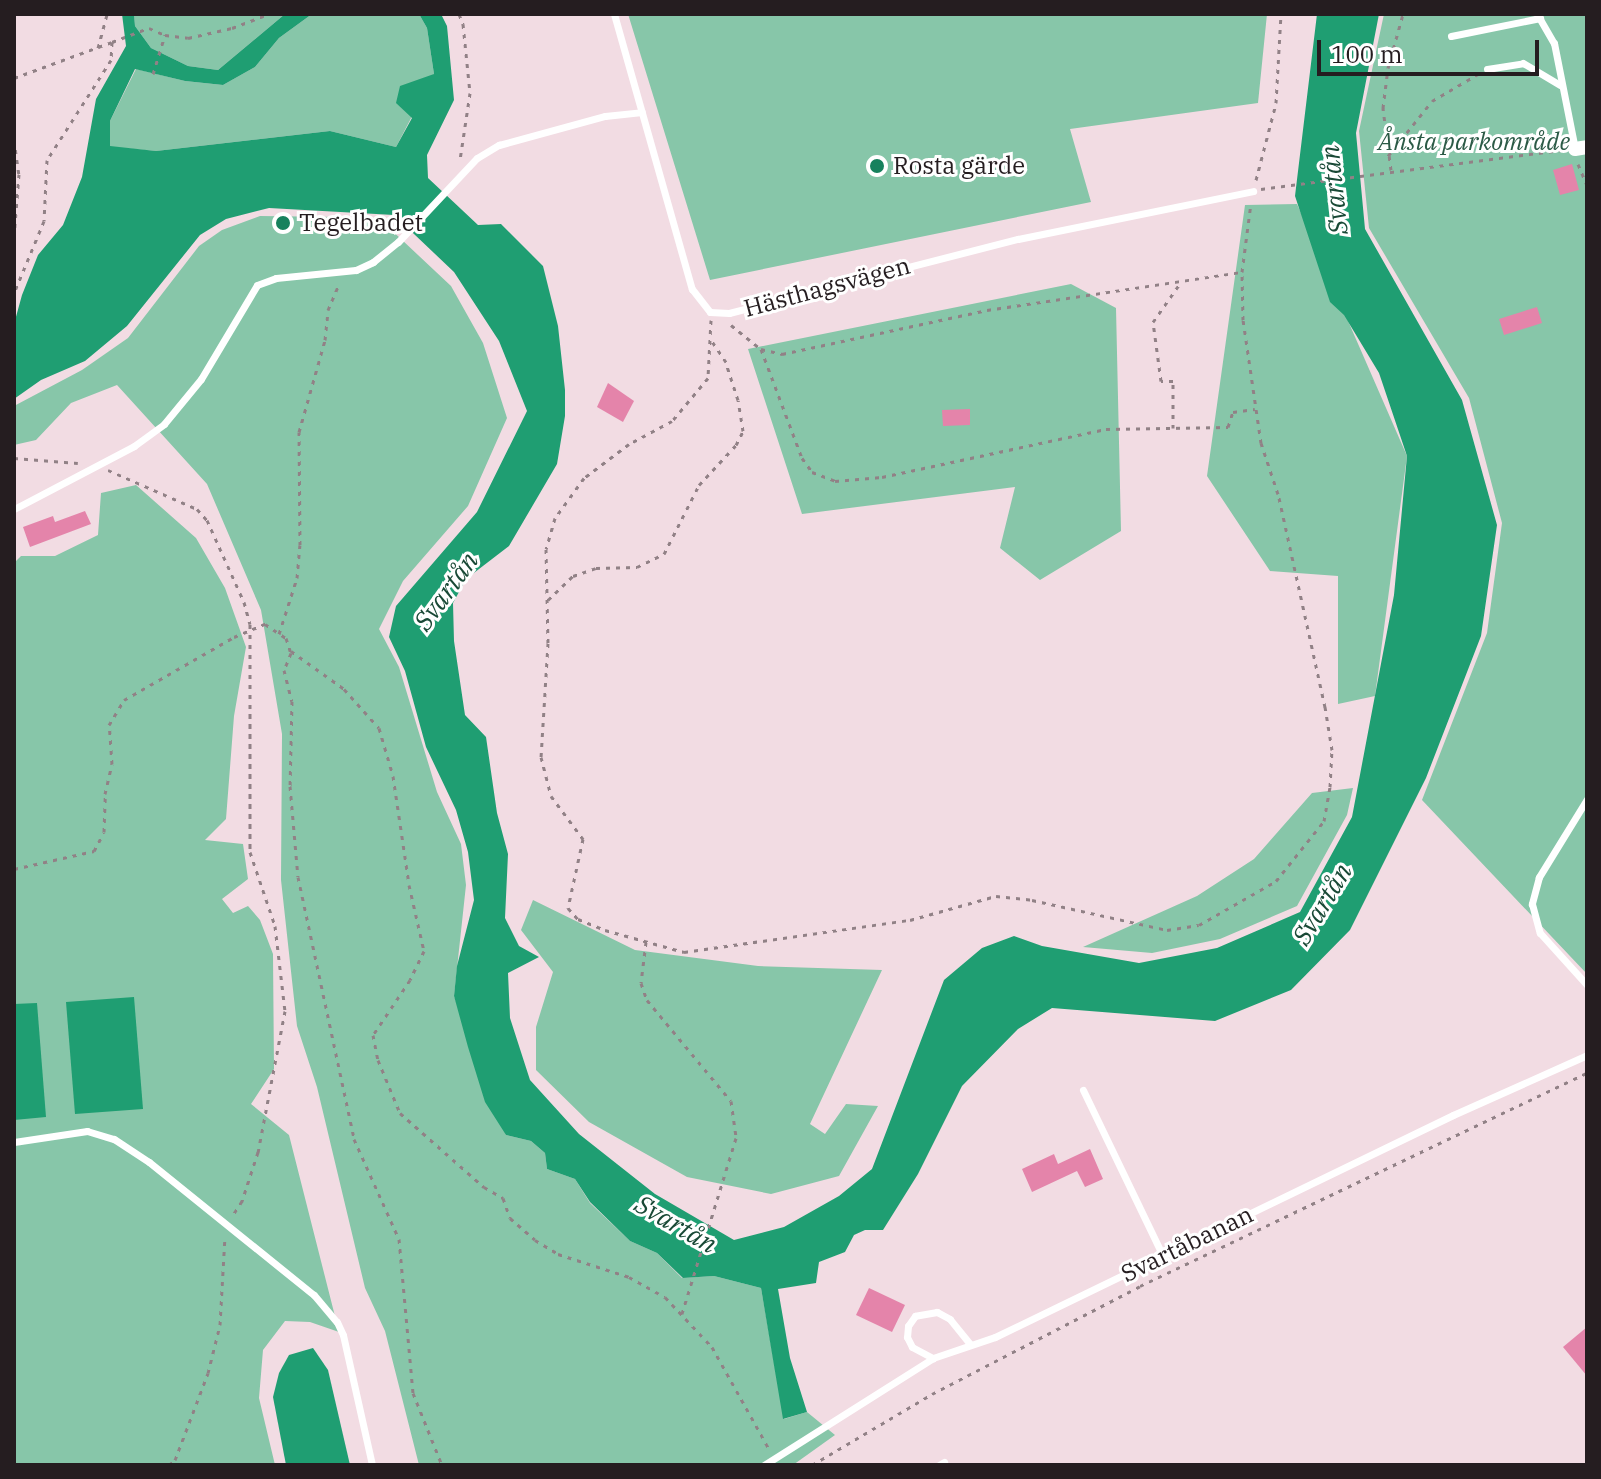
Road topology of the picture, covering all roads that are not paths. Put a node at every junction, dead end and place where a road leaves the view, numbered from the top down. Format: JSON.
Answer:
{"nodes":[{"id":1,"x":614,"y":14,"type":"edge"},
{"id":2,"x":1539,"y":16,"type":"edge"},
{"id":3,"x":1451,"y":36,"type":"dead end"},
{"id":4,"x":1487,"y":69,"type":"road end"},
{"id":5,"x":1560,"y":85,"type":"junction"},
{"id":6,"x":642,"y":112,"type":"junction"},
{"id":7,"x":1581,"y":148,"type":"edge"},
{"id":8,"x":1253,"y":191,"type":"road end"},
{"id":9,"x":14,"y":509,"type":"edge"},
{"id":10,"x":1587,"y":799,"type":"edge"},
{"id":11,"x":1587,"y":985,"type":"edge"},
{"id":12,"x":1587,"y":1055,"type":"edge"},
{"id":13,"x":1083,"y":1090,"type":"dead end"},
{"id":14,"x":14,"y":1142,"type":"edge"},
{"id":15,"x":1163,"y":1256,"type":"junction"},
{"id":16,"x":970,"y":1344,"type":"junction"},
{"id":17,"x":933,"y":1358,"type":"junction"},
{"id":18,"x":372,"y":1465,"type":"edge"},
{"id":19,"x":764,"y":1465,"type":"edge"}],
"edges":[{"from":1,"to":6,"type":"lane","name":"Hästhagsvägen"},
{"from":2,"to":3,"type":"lane"},
{"from":2,"to":5,"type":"lane"},
{"from":4,"to":5,"type":"lane"},
{"from":5,"to":7,"type":"lane"},
{"from":6,"to":8,"type":"lane","name":"Hästhagsvägen"},
{"from":6,"to":9,"type":"lane"},
{"from":10,"to":11,"type":"lane"},
{"from":12,"to":15,"type":"lane"},
{"from":13,"to":15,"type":"lane"},
{"from":14,"to":18,"type":"lane"},
{"from":15,"to":16,"type":"lane"},
{"from":16,"to":17,"type":"lane"},
{"from":16,"to":17,"type":"lane"},
{"from":17,"to":19,"type":"lane"}]}
